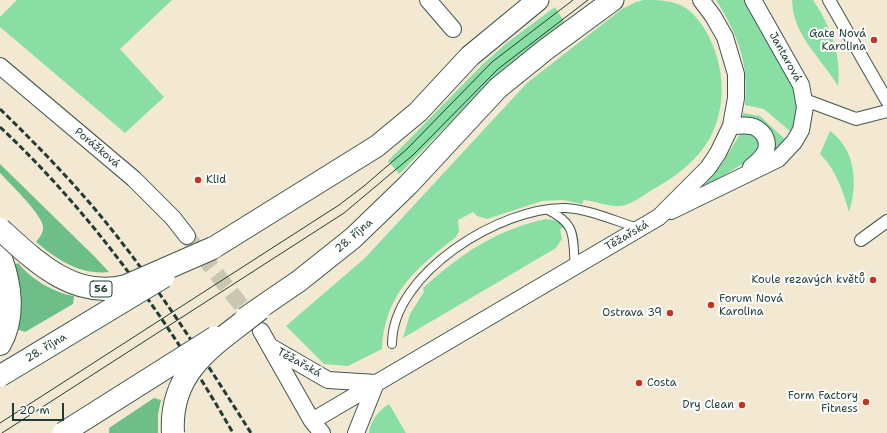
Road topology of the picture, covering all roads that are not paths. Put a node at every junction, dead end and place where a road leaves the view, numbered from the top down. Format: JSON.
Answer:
{"nodes":[{"id":1,"x":428,"y":0,"type":"edge"},
{"id":2,"x":538,"y":0,"type":"edge"},
{"id":3,"x":613,"y":0,"type":"edge"},
{"id":4,"x":701,"y":0,"type":"edge"},
{"id":5,"x":753,"y":0,"type":"edge"},
{"id":6,"x":829,"y":0,"type":"edge"},
{"id":7,"x":591,"y":6,"type":"dead end"},
{"id":8,"x":453,"y":29,"type":"dead end"},
{"id":9,"x":573,"y":29,"type":"junction"},
{"id":10,"x":0,"y":66,"type":"edge"},
{"id":11,"x":805,"y":100,"type":"junction"},
{"id":12,"x":887,"y":101,"type":"edge"},
{"id":13,"x":887,"y":111,"type":"edge"},
{"id":14,"x":732,"y":126,"type":"junction"},
{"id":15,"x":736,"y":179,"type":"junction"},
{"id":16,"x":548,"y":210,"type":"junction"},
{"id":17,"x":659,"y":217,"type":"junction"},
{"id":18,"x":887,"y":221,"type":"edge"},
{"id":19,"x":0,"y":229,"type":"edge"},
{"id":20,"x":639,"y":229,"type":"junction"},
{"id":21,"x":187,"y":236,"type":"tunnel mouth"},
{"id":22,"x":861,"y":240,"type":"dead end"},
{"id":23,"x":213,"y":248,"type":"junction"},
{"id":24,"x":0,"y":256,"type":"edge"},
{"id":25,"x":575,"y":266,"type":"junction"},
{"id":26,"x":260,"y":309,"type":"junction"},
{"id":27,"x":261,"y":331,"type":"tunnel mouth"},
{"id":28,"x":0,"y":344,"type":"edge"},
{"id":29,"x":392,"y":344,"type":"dead end"},
{"id":30,"x":270,"y":347,"type":"junction"},
{"id":31,"x":0,"y":376,"type":"edge"},
{"id":32,"x":376,"y":383,"type":"junction"},
{"id":33,"x":313,"y":427,"type":"edge"},
{"id":34,"x":63,"y":433,"type":"edge"},
{"id":35,"x":173,"y":433,"type":"edge"},
{"id":36,"x":322,"y":433,"type":"edge"},
{"id":37,"x":356,"y":433,"type":"edge"}],
"edges":[{"from":1,"to":8,"type":"street"},
{"from":2,"to":23,"type":"street","name":"28. října"},
{"from":3,"to":9,"type":"street","name":"28. října"},
{"from":4,"to":14,"type":"street","name":"Těžařská"},
{"from":5,"to":11,"type":"street","name":"Jantarová"},
{"from":6,"to":12,"type":"street"},
{"from":7,"to":9,"type":"lane"},
{"from":9,"to":26,"type":"street","name":"28. října","bridge":true},
{"from":10,"to":21,"type":"street","name":"Porážková"},
{"from":11,"to":13,"type":"street"},
{"from":11,"to":15,"type":"street","name":"Jantarová"},
{"from":14,"to":15,"type":"street","name":"Jantarová"},
{"from":14,"to":17,"type":"street","name":"Těžařská"},
{"from":15,"to":17,"type":"street","name":"Jantarová"},
{"from":16,"to":20,"type":"lane"},
{"from":16,"to":25,"type":"lane"},
{"from":16,"to":29,"type":"lane"},
{"from":17,"to":20,"type":"street","name":"Těžařská"},
{"from":18,"to":22,"type":"street"},
{"from":19,"to":23,"type":"highway","number":"56","bridge":true},
{"from":20,"to":25,"type":"street","name":"Těžařská"},
{"from":23,"to":31,"type":"street","name":"28. října","bridge":true},
{"from":24,"to":28,"type":"highway"},
{"from":25,"to":32,"type":"street","name":"Těžařská"},
{"from":26,"to":34,"type":"street","name":"28. října","bridge":true},
{"from":26,"to":35,"type":"highway","bridge":true},
{"from":27,"to":30,"type":"street"},
{"from":30,"to":32,"type":"street","name":"Těžařská"},
{"from":30,"to":33,"type":"street"},
{"from":32,"to":33,"type":"street","name":"Těžařská"},
{"from":32,"to":37,"type":"street"},
{"from":33,"to":36,"type":"street"}]}
